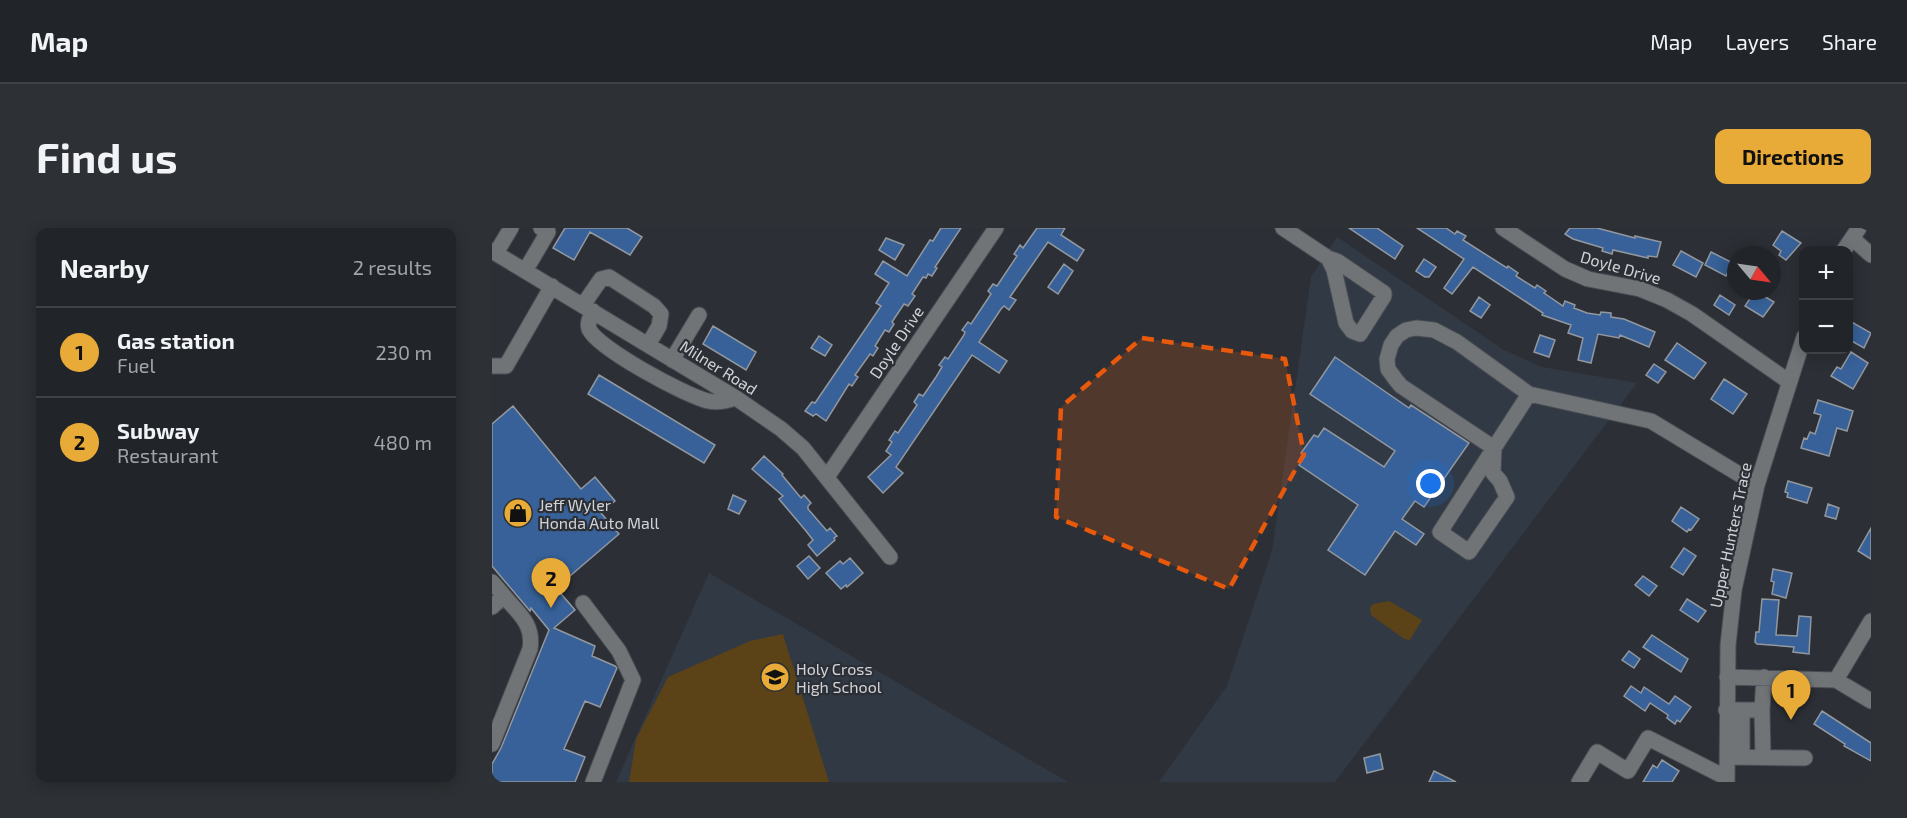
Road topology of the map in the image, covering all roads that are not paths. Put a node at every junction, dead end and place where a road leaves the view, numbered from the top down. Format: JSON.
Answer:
{"nodes":[{"id":1,"x":512,"y":228,"type":"edge"},
{"id":2,"x":541,"y":228,"type":"edge"},
{"id":3,"x":996,"y":228,"type":"edge"},
{"id":4,"x":1283,"y":228,"type":"edge"},
{"id":5,"x":1503,"y":228,"type":"edge"},
{"id":6,"x":1852,"y":239,"type":"edge"},
{"id":7,"x":494,"y":252,"type":"edge"},
{"id":8,"x":1871,"y":255,"type":"edge"},
{"id":9,"x":1328,"y":258,"type":"junction"},
{"id":10,"x":525,"y":271,"type":"junction"},
{"id":11,"x":552,"y":286,"type":"junction"},
{"id":12,"x":588,"y":308,"type":"junction"},
{"id":13,"x":699,"y":315,"type":"dead end"},
{"id":14,"x":648,"y":345,"type":"junction"},
{"id":15,"x":1799,"y":349,"type":"edge"},
{"id":16,"x":672,"y":360,"type":"junction"},
{"id":17,"x":499,"y":366,"type":"edge"},
{"id":18,"x":1788,"y":381,"type":"junction"},
{"id":19,"x":1529,"y":394,"type":"junction"},
{"id":20,"x":735,"y":398,"type":"junction"},
{"id":21,"x":1494,"y":448,"type":"junction"},
{"id":22,"x":827,"y":477,"type":"junction"},
{"id":23,"x":1757,"y":485,"type":"junction"},
{"id":24,"x":890,"y":557,"type":"dead end"},
{"id":25,"x":492,"y":582,"type":"edge"},
{"id":26,"x":504,"y":596,"type":"junction"},
{"id":27,"x":583,"y":603,"type":"dead end"},
{"id":28,"x":492,"y":607,"type":"edge"},
{"id":29,"x":1871,"y":621,"type":"edge"},
{"id":30,"x":1727,"y":677,"type":"junction"},
{"id":31,"x":1764,"y":677,"type":"junction"},
{"id":32,"x":1836,"y":680,"type":"junction"},
{"id":33,"x":1871,"y":701,"type":"edge"},
{"id":34,"x":1734,"y":710,"type":"junction"},
{"id":35,"x":1762,"y":710,"type":"junction"},
{"id":36,"x":492,"y":744,"type":"edge"},
{"id":37,"x":1726,"y":757,"type":"junction"},
{"id":38,"x":1742,"y":757,"type":"junction"},
{"id":39,"x":1763,"y":758,"type":"junction"},
{"id":40,"x":1805,"y":758,"type":"dead end"},
{"id":41,"x":1625,"y":776,"type":"edge"},
{"id":42,"x":1727,"y":780,"type":"edge"},
{"id":43,"x":593,"y":782,"type":"edge"},
{"id":44,"x":1579,"y":782,"type":"edge"}],
"edges":[{"from":1,"to":7,"type":"street"},
{"from":2,"to":10,"type":"street"},
{"from":3,"to":22,"type":"street","name":"Doyle Drive"},
{"from":4,"to":9,"type":"street"},
{"from":5,"to":18,"type":"street","name":"Doyle Drive"},
{"from":6,"to":8,"type":"street"},
{"from":7,"to":10,"type":"street","name":"Milner Road"},
{"from":9,"to":9,"type":"street"},
{"from":10,"to":11,"type":"street","name":"Milner Road"},
{"from":11,"to":12,"type":"street","name":"Milner Road"},
{"from":11,"to":17,"type":"street"},
{"from":12,"to":14,"type":"street","name":"Milner Road"},
{"from":12,"to":14,"type":"street"},
{"from":12,"to":20,"type":"street"},
{"from":13,"to":16,"type":"street"},
{"from":14,"to":16,"type":"street","name":"Milner Road"},
{"from":15,"to":18,"type":"street","name":"Upper Hunters Trace"},
{"from":16,"to":20,"type":"street","name":"Milner Road"},
{"from":18,"to":23,"type":"street","name":"Upper Hunters Trace"},
{"from":19,"to":21,"type":"street"},
{"from":19,"to":21,"type":"street"},
{"from":19,"to":23,"type":"street"},
{"from":20,"to":22,"type":"street","name":"Milner Road"},
{"from":21,"to":21,"type":"street"},
{"from":22,"to":24,"type":"street","name":"Milner Road"},
{"from":23,"to":30,"type":"street","name":"Upper Hunters Trace"},
{"from":25,"to":26,"type":"street"},
{"from":26,"to":28,"type":"street"},
{"from":26,"to":36,"type":"street"},
{"from":27,"to":43,"type":"street"},
{"from":29,"to":32,"type":"street"},
{"from":30,"to":31,"type":"street"},
{"from":30,"to":34,"type":"street","name":"Upper Hunters Trace"},
{"from":31,"to":32,"type":"street"},
{"from":31,"to":35,"type":"street"},
{"from":32,"to":33,"type":"street"},
{"from":34,"to":35,"type":"street"},
{"from":34,"to":37,"type":"street","name":"Upper Hunters Trace"},
{"from":34,"to":38,"type":"street"},
{"from":35,"to":39,"type":"street"},
{"from":37,"to":38,"type":"street"},
{"from":37,"to":42,"type":"street","name":"Upper Hunters Trace"},
{"from":38,"to":39,"type":"street"},
{"from":39,"to":40,"type":"street"},
{"from":41,"to":42,"type":"street"},
{"from":41,"to":44,"type":"street"}]}
